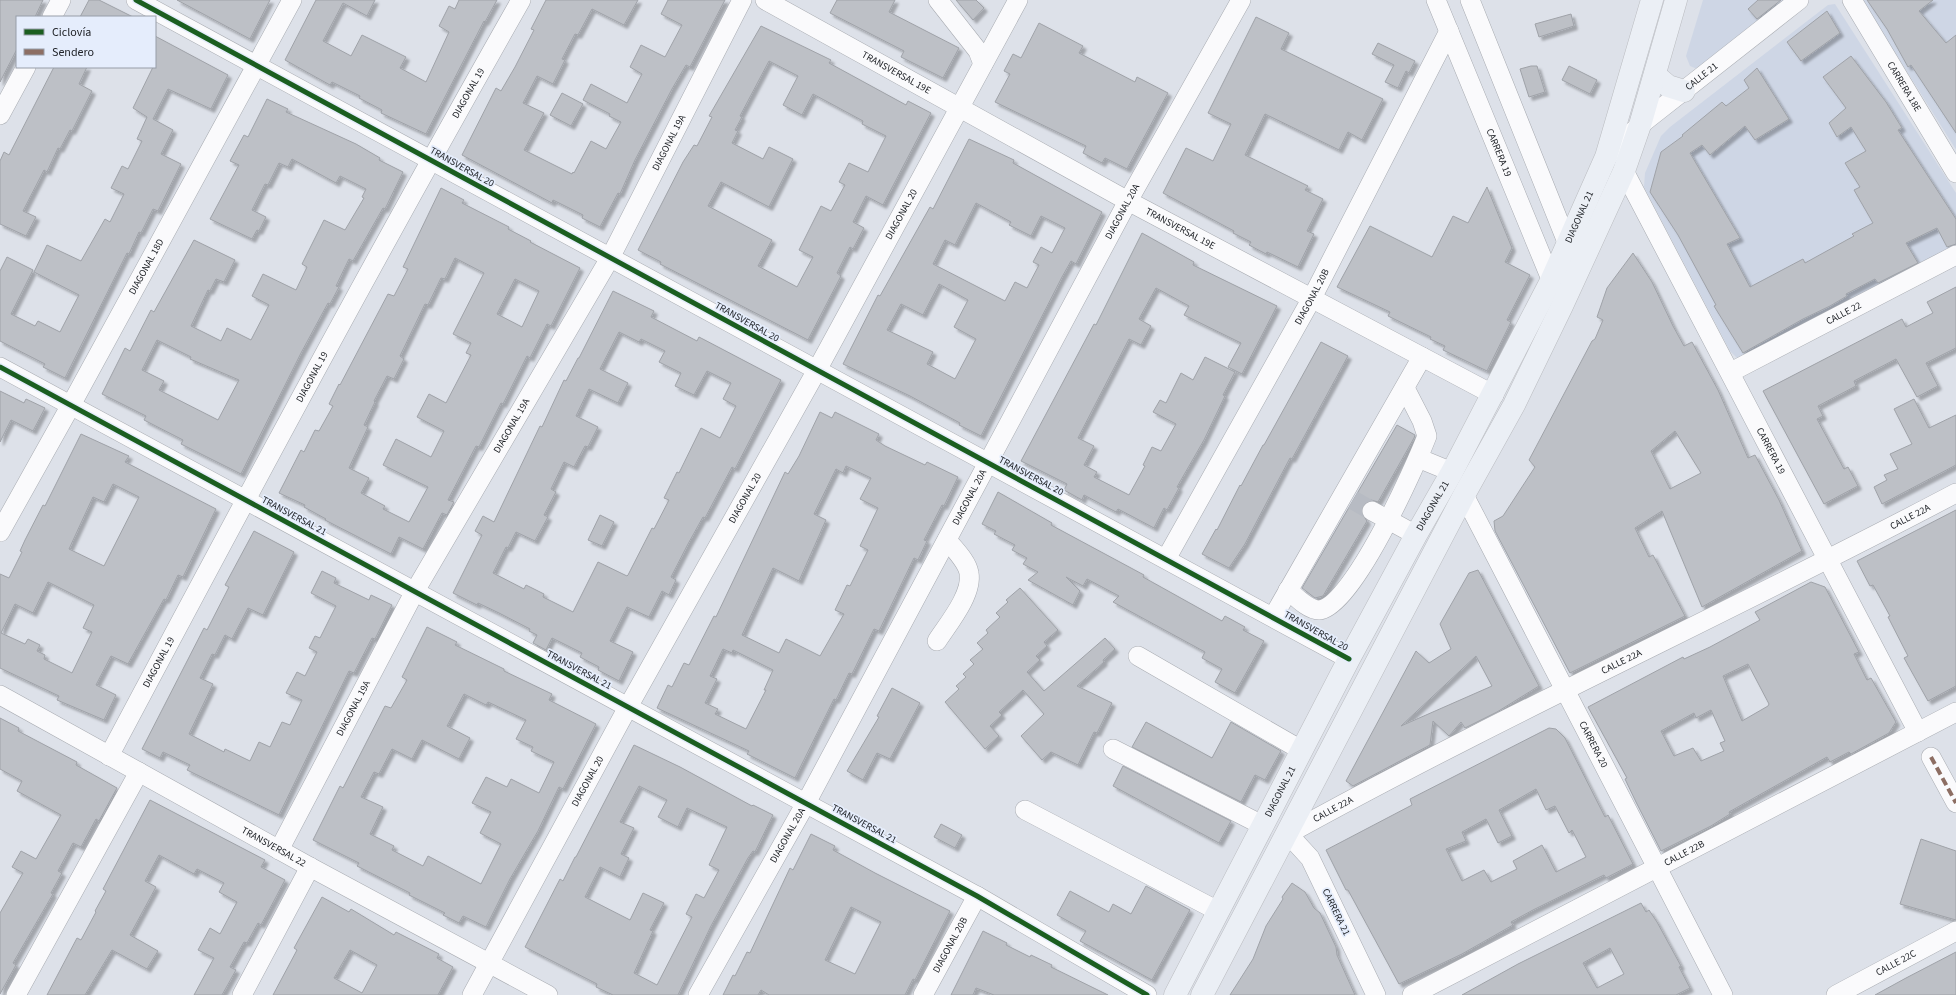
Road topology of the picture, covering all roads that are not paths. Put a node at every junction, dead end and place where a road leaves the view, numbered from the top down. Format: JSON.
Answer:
{"nodes":[{"id":1,"x":61,"y":0,"type":"edge"},
{"id":2,"x":136,"y":0,"type":"edge"},
{"id":3,"x":292,"y":0,"type":"edge"},
{"id":4,"x":521,"y":0,"type":"edge"},
{"id":5,"x":742,"y":0,"type":"edge"},
{"id":6,"x":765,"y":0,"type":"edge"},
{"id":7,"x":938,"y":0,"type":"edge"},
{"id":8,"x":1018,"y":0,"type":"edge"},
{"id":9,"x":1241,"y":0,"type":"edge"},
{"id":10,"x":1436,"y":0,"type":"edge"},
{"id":11,"x":1470,"y":0,"type":"edge"},
{"id":12,"x":1652,"y":0,"type":"edge"},
{"id":13,"x":1676,"y":0,"type":"edge"},
{"id":14,"x":1799,"y":0,"type":"edge"},
{"id":15,"x":1852,"y":0,"type":"edge"},
{"id":16,"x":53,"y":16,"type":"edge"},
{"id":17,"x":1449,"y":31,"type":"junction"},
{"id":18,"x":983,"y":64,"type":"junction"},
{"id":19,"x":256,"y":65,"type":"junction"},
{"id":20,"x":25,"y":68,"type":"edge"},
{"id":21,"x":1655,"y":75,"type":"junction"},
{"id":22,"x":1684,"y":91,"type":"junction"},
{"id":23,"x":959,"y":108,"type":"junction"},
{"id":24,"x":0,"y":115,"type":"edge"},
{"id":25,"x":1640,"y":125,"type":"junction"},
{"id":26,"x":1606,"y":157,"type":"junction"},
{"id":27,"x":430,"y":160,"type":"junction"},
{"id":28,"x":1624,"y":171,"type":"junction"},
{"id":29,"x":1956,"y":173,"type":"edge"},
{"id":30,"x":1128,"y":201,"type":"junction"},
{"id":31,"x":1567,"y":242,"type":"junction"},
{"id":32,"x":1956,"y":255,"type":"edge"},
{"id":33,"x":610,"y":258,"type":"junction"},
{"id":34,"x":1578,"y":271,"type":"junction"},
{"id":35,"x":1551,"y":281,"type":"junction"},
{"id":36,"x":1312,"y":298,"type":"junction"},
{"id":37,"x":1562,"y":306,"type":"junction"},
{"id":38,"x":1422,"y":357,"type":"junction"},
{"id":39,"x":0,"y":367,"type":"edge"},
{"id":40,"x":817,"y":370,"type":"junction"},
{"id":41,"x":1731,"y":372,"type":"junction"},
{"id":42,"x":1405,"y":388,"type":"junction"},
{"id":43,"x":1494,"y":395,"type":"junction"},
{"id":44,"x":71,"y":406,"type":"junction"},
{"id":45,"x":1418,"y":458,"type":"junction"},
{"id":46,"x":988,"y":463,"type":"junction"},
{"id":47,"x":1452,"y":472,"type":"junction"},
{"id":48,"x":1956,"y":493,"type":"edge"},
{"id":49,"x":1464,"y":495,"type":"junction"},
{"id":50,"x":245,"y":500,"type":"junction"},
{"id":51,"x":1380,"y":516,"type":"junction"},
{"id":52,"x":0,"y":532,"type":"edge"},
{"id":53,"x":1416,"y":535,"type":"junction"},
{"id":54,"x":947,"y":540,"type":"junction"},
{"id":55,"x":1166,"y":559,"type":"junction"},
{"id":56,"x":1829,"y":560,"type":"junction"},
{"id":57,"x":1288,"y":590,"type":"junction"},
{"id":58,"x":415,"y":591,"type":"junction"},
{"id":59,"x":1273,"y":616,"type":"junction"},
{"id":60,"x":937,"y":641,"type":"dead end"},
{"id":61,"x":1138,"y":656,"type":"dead end"},
{"id":62,"x":1349,"y":659,"type":"junction"},
{"id":63,"x":1565,"y":689,"type":"junction"},
{"id":64,"x":0,"y":695,"type":"edge"},
{"id":65,"x":628,"y":707,"type":"junction"},
{"id":66,"x":1956,"y":712,"type":"edge"},
{"id":67,"x":1918,"y":732,"type":"junction"},
{"id":68,"x":1113,"y":749,"type":"dead end"},
{"id":69,"x":1301,"y":750,"type":"junction"},
{"id":70,"x":109,"y":756,"type":"junction"},
{"id":71,"x":1931,"y":757,"type":"dead end"},
{"id":72,"x":139,"y":772,"type":"junction"},
{"id":73,"x":806,"y":803,"type":"junction"},
{"id":74,"x":1956,"y":803,"type":"edge"},
{"id":75,"x":1025,"y":810,"type":"dead end"},
{"id":76,"x":1262,"y":825,"type":"junction"},
{"id":77,"x":1288,"y":834,"type":"junction"},
{"id":78,"x":280,"y":850,"type":"junction"},
{"id":79,"x":310,"y":867,"type":"junction"},
{"id":80,"x":1657,"y":868,"type":"junction"},
{"id":81,"x":977,"y":896,"type":"junction"},
{"id":82,"x":1218,"y":911,"type":"junction"},
{"id":83,"x":1956,"y":931,"type":"edge"},
{"id":84,"x":490,"y":963,"type":"junction"},
{"id":85,"x":16,"y":995,"type":"edge"},
{"id":86,"x":242,"y":995,"type":"edge"},
{"id":87,"x":472,"y":995,"type":"edge"},
{"id":88,"x":548,"y":995,"type":"edge"},
{"id":89,"x":698,"y":995,"type":"edge"},
{"id":90,"x":923,"y":995,"type":"edge"},
{"id":91,"x":1147,"y":995,"type":"edge"},
{"id":92,"x":1175,"y":995,"type":"edge"},
{"id":93,"x":1202,"y":995,"type":"edge"},
{"id":94,"x":1376,"y":995,"type":"edge"},
{"id":95,"x":1412,"y":995,"type":"edge"},
{"id":96,"x":1723,"y":995,"type":"edge"},
{"id":97,"x":1836,"y":995,"type":"edge"}],
"edges":[{"from":1,"to":16,"type":"street"},
{"from":2,"to":19,"type":"street","name":"TRANSVERSAL 20"},
{"from":3,"to":19,"type":"street","name":"DIAGONAL 18D"},
{"from":4,"to":27,"type":"street","name":"DIAGONAL 19"},
{"from":5,"to":33,"type":"street","name":"DIAGONAL 19A"},
{"from":6,"to":23,"type":"street","name":"TRANSVERSAL 19E"},
{"from":7,"to":18,"type":"street"},
{"from":8,"to":18,"type":"street","name":"DIAGONAL 20"},
{"from":9,"to":30,"type":"street","name":"DIAGONAL 20A"},
{"from":10,"to":17,"type":"street","name":"CARRERA 19"},
{"from":11,"to":31,"type":"street"},
{"from":12,"to":26,"type":"highway","name":"DIAGONAL 21"},
{"from":13,"to":21,"type":"highway","name":"DIAGONAL 21"},
{"from":14,"to":22,"type":"street","name":"CALLE 21"},
{"from":15,"to":29,"type":"street","name":"CARRERA 18E"},
{"from":17,"to":35,"type":"street","name":"CARRERA 19"},
{"from":17,"to":36,"type":"street","name":"DIAGONAL 20B"},
{"from":18,"to":23,"type":"street","name":"DIAGONAL 20"},
{"from":19,"to":27,"type":"street","name":"TRANSVERSAL 20"},
{"from":19,"to":44,"type":"street","name":"DIAGONAL 18D"},
{"from":20,"to":24,"type":"street"},
{"from":21,"to":22,"type":"highway"},
{"from":21,"to":25,"type":"highway","name":"DIAGONAL 21"},
{"from":22,"to":25,"type":"street","name":"CALLE 21"},
{"from":23,"to":30,"type":"street","name":"TRANSVERSAL 19E"},
{"from":23,"to":40,"type":"street","name":"DIAGONAL 20"},
{"from":25,"to":26,"type":"street","name":"CALLE 21"},
{"from":25,"to":28,"type":"highway","name":"DIAGONAL 21"},
{"from":26,"to":31,"type":"highway","name":"DIAGONAL 21"},
{"from":27,"to":33,"type":"street","name":"TRANSVERSAL 20"},
{"from":27,"to":50,"type":"street","name":"DIAGONAL 19"},
{"from":28,"to":34,"type":"highway","name":"DIAGONAL 21"},
{"from":28,"to":41,"type":"street","name":"CARRERA 19"},
{"from":30,"to":36,"type":"street","name":"TRANSVERSAL 19E"},
{"from":30,"to":46,"type":"street","name":"DIAGONAL 20A"},
{"from":31,"to":34,"type":"street"},
{"from":31,"to":35,"type":"highway","name":"DIAGONAL 21"},
{"from":32,"to":41,"type":"street","name":"CALLE 22"},
{"from":33,"to":40,"type":"street","name":"TRANSVERSAL 20"},
{"from":33,"to":58,"type":"street","name":"DIAGONAL 19A"},
{"from":34,"to":37,"type":"highway","name":"DIAGONAL 21"},
{"from":35,"to":37,"type":"street","name":"CARRERA 19"},
{"from":35,"to":43,"type":"highway","name":"DIAGONAL 21"},
{"from":36,"to":38,"type":"street","name":"TRANSVERSAL 19E"},
{"from":36,"to":55,"type":"street","name":"DIAGONAL 20B"},
{"from":37,"to":49,"type":"highway","name":"DIAGONAL 21"},
{"from":38,"to":42,"type":"street"},
{"from":38,"to":43,"type":"street","name":"TRANSVERSAL 19E"},
{"from":39,"to":44,"type":"street","name":"TRANSVERSAL 21"},
{"from":40,"to":46,"type":"street","name":"TRANSVERSAL 20"},
{"from":40,"to":65,"type":"street","name":"DIAGONAL 20"},
{"from":41,"to":56,"type":"street","name":"CARRERA 19"},
{"from":42,"to":45,"type":"street"},
{"from":42,"to":57,"type":"street"},
{"from":43,"to":47,"type":"highway","name":"DIAGONAL 21"},
{"from":44,"to":50,"type":"street","name":"TRANSVERSAL 21"},
{"from":44,"to":52,"type":"street","name":"DIAGONAL 18D"},
{"from":45,"to":47,"type":"street"},
{"from":45,"to":51,"type":"street"},
{"from":46,"to":54,"type":"street","name":"DIAGONAL 20A"},
{"from":46,"to":55,"type":"street","name":"TRANSVERSAL 20"},
{"from":47,"to":53,"type":"highway","name":"DIAGONAL 21"},
{"from":48,"to":56,"type":"street","name":"CALLE 22A"},
{"from":49,"to":63,"type":"street","name":"CARRERA 20"},
{"from":49,"to":77,"type":"highway","name":"DIAGONAL 21"},
{"from":50,"to":58,"type":"street","name":"TRANSVERSAL 21"},
{"from":50,"to":70,"type":"street","name":"DIAGONAL 19"},
{"from":51,"to":53,"type":"street"},
{"from":51,"to":57,"type":"street"},
{"from":53,"to":62,"type":"highway","name":"DIAGONAL 21"},
{"from":54,"to":60,"type":"street"},
{"from":54,"to":73,"type":"street","name":"DIAGONAL 20A"},
{"from":55,"to":59,"type":"street","name":"TRANSVERSAL 20"},
{"from":56,"to":63,"type":"street","name":"CALLE 22A"},
{"from":56,"to":67,"type":"street","name":"CARRERA 19"},
{"from":57,"to":59,"type":"street"},
{"from":58,"to":65,"type":"street","name":"TRANSVERSAL 21"},
{"from":58,"to":78,"type":"street","name":"DIAGONAL 19A"},
{"from":59,"to":62,"type":"street","name":"TRANSVERSAL 20"},
{"from":61,"to":69,"type":"street"},
{"from":62,"to":69,"type":"highway","name":"DIAGONAL 21"},
{"from":63,"to":77,"type":"street","name":"CALLE 22A"},
{"from":63,"to":80,"type":"street","name":"CARRERA 20"},
{"from":64,"to":70,"type":"street","name":"TRANSVERSAL 22"},
{"from":65,"to":73,"type":"street","name":"TRANSVERSAL 21"},
{"from":65,"to":84,"type":"street","name":"DIAGONAL 20"},
{"from":66,"to":67,"type":"street","name":"CALLE 22B"},
{"from":67,"to":80,"type":"street","name":"CALLE 22B"},
{"from":68,"to":76,"type":"street"},
{"from":69,"to":76,"type":"highway","name":"DIAGONAL 21"},
{"from":70,"to":72,"type":"street","name":"TRANSVERSAL 22"},
{"from":71,"to":74,"type":"street"},
{"from":72,"to":78,"type":"street","name":"TRANSVERSAL 22"},
{"from":72,"to":85,"type":"street"},
{"from":73,"to":81,"type":"street","name":"TRANSVERSAL 21"},
{"from":73,"to":89,"type":"street","name":"DIAGONAL 20A"},
{"from":75,"to":82,"type":"street"},
{"from":76,"to":82,"type":"highway","name":"DIAGONAL 21"},
{"from":77,"to":93,"type":"highway","name":"DIAGONAL 21"},
{"from":77,"to":94,"type":"street","name":"CARRERA 21"},
{"from":78,"to":79,"type":"street","name":"TRANSVERSAL 22"},
{"from":79,"to":84,"type":"street","name":"TRANSVERSAL 22"},
{"from":79,"to":86,"type":"street"},
{"from":80,"to":95,"type":"street","name":"CALLE 22B"},
{"from":80,"to":96,"type":"street","name":"CARRERA 20"},
{"from":81,"to":90,"type":"street","name":"DIAGONAL 20B"},
{"from":81,"to":91,"type":"street","name":"TRANSVERSAL 21"},
{"from":82,"to":92,"type":"highway","name":"DIAGONAL 21"},
{"from":83,"to":97,"type":"street","name":"CALLE 22C"},
{"from":84,"to":87,"type":"street","name":"DIAGONAL 20"},
{"from":84,"to":88,"type":"street","name":"TRANSVERSAL 22"}]}
